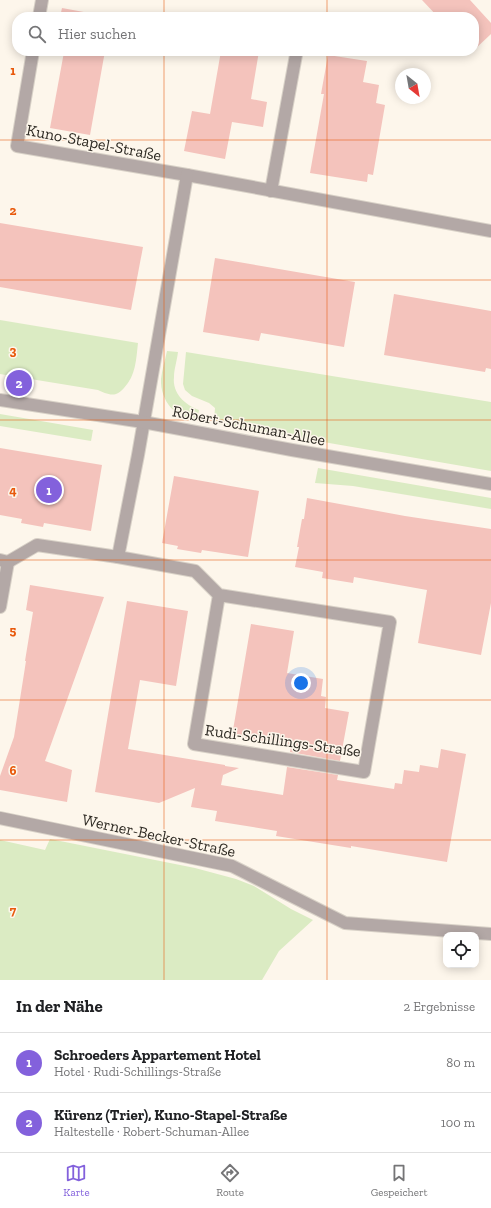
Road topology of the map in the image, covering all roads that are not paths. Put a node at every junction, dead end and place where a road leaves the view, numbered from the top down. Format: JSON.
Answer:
{"nodes":[{"id":1,"x":42,"y":0,"type":"edge"},
{"id":2,"x":40,"y":12,"type":"edge"},
{"id":3,"x":32,"y":56,"type":"edge"},
{"id":4,"x":296,"y":56,"type":"dead end"},
{"id":5,"x":187,"y":175,"type":"junction"},
{"id":6,"x":271,"y":191,"type":"junction"},
{"id":7,"x":491,"y":231,"type":"edge"},
{"id":8,"x":0,"y":400,"type":"edge"},
{"id":9,"x":143,"y":422,"type":"junction"},
{"id":10,"x":491,"y":484,"type":"edge"},
{"id":11,"x":118,"y":557,"type":"junction"},
{"id":12,"x":4,"y":561,"type":"edge"},
{"id":13,"x":219,"y":595,"type":"junction"},
{"id":14,"x":0,"y":607,"type":"edge"},
{"id":15,"x":0,"y":818,"type":"edge"},
{"id":16,"x":491,"y":934,"type":"edge"}],
"edges":[{"from":1,"to":2,"type":"street"},
{"from":3,"to":5,"type":"street","name":"Kuno-Stapel-Straße"},
{"from":4,"to":6,"type":"street"},
{"from":5,"to":6,"type":"street","name":"Kuno-Stapel-Straße"},
{"from":5,"to":9,"type":"street"},
{"from":6,"to":7,"type":"street","name":"Kuno-Stapel-Straße"},
{"from":8,"to":9,"type":"street","name":"Robert-Schuman-Allee"},
{"from":9,"to":10,"type":"street","name":"Robert-Schuman-Allee"},
{"from":9,"to":11,"type":"street"},
{"from":11,"to":12,"type":"street"},
{"from":11,"to":13,"type":"street"},
{"from":12,"to":14,"type":"street"},
{"from":13,"to":13,"type":"street","name":"Rudi-Schillings-Straße"},
{"from":15,"to":16,"type":"street","name":"Werner-Becker-Straße"}]}
